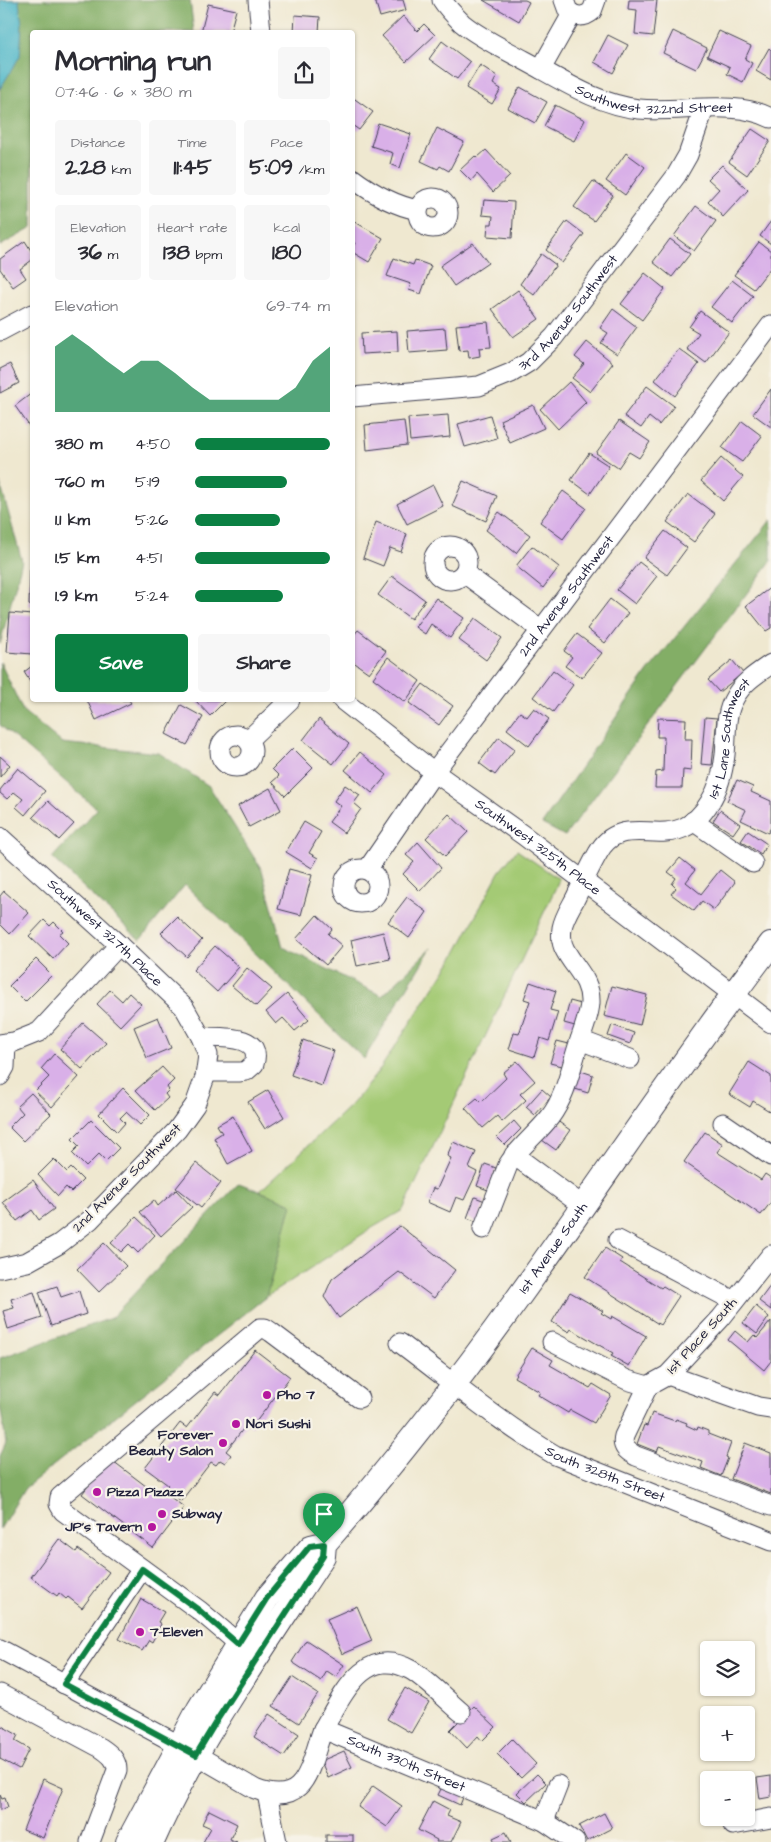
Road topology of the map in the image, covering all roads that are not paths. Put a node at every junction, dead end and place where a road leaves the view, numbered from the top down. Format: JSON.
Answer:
{"nodes":[{"id":1,"x":258,"y":0,"type":"edge"},
{"id":2,"x":442,"y":0,"type":"edge"},
{"id":3,"x":596,"y":0,"type":"edge"},
{"id":4,"x":568,"y":7,"type":"edge"},
{"id":5,"x":261,"y":30,"type":"edge"},
{"id":6,"x":541,"y":69,"type":"junction"},
{"id":7,"x":704,"y":109,"type":"junction"},
{"id":8,"x":771,"y":118,"type":"edge"},
{"id":9,"x":355,"y":180,"type":"edge"},
{"id":10,"x":418,"y":210,"type":"dead end"},
{"id":11,"x":30,"y":315,"type":"edge"},
{"id":12,"x":771,"y":325,"type":"edge"},
{"id":13,"x":0,"y":331,"type":"edge"},
{"id":14,"x":355,"y":397,"type":"edge"},
{"id":15,"x":464,"y":573,"type":"dead end"},
{"id":16,"x":540,"y":629,"type":"junction"},
{"id":17,"x":771,"y":664,"type":"edge"},
{"id":18,"x":288,"y":702,"type":"edge"},
{"id":19,"x":345,"y":702,"type":"edge"},
{"id":20,"x":248,"y":740,"type":"dead end"},
{"id":21,"x":434,"y":772,"type":"junction"},
{"id":22,"x":694,"y":821,"type":"junction"},
{"id":23,"x":0,"y":837,"type":"edge"},
{"id":24,"x":753,"y":863,"type":"dead end"},
{"id":25,"x":367,"y":870,"type":"dead end"},
{"id":26,"x":583,"y":882,"type":"junction"},
{"id":27,"x":771,"y":944,"type":"edge"},
{"id":28,"x":119,"y":945,"type":"junction"},
{"id":29,"x":732,"y":995,"type":"junction"},
{"id":30,"x":771,"y":1023,"type":"edge"},
{"id":31,"x":201,"y":1037,"type":"junction"},
{"id":32,"x":580,"y":1040,"type":"junction"},
{"id":33,"x":3,"y":1044,"type":"edge"},
{"id":34,"x":630,"y":1059,"type":"dead end"},
{"id":35,"x":205,"y":1075,"type":"junction"},
{"id":36,"x":0,"y":1076,"type":"edge"},
{"id":37,"x":723,"y":1122,"type":"dead end"},
{"id":38,"x":514,"y":1155,"type":"junction"},
{"id":39,"x":771,"y":1156,"type":"edge"},
{"id":40,"x":583,"y":1206,"type":"junction"},
{"id":41,"x":483,"y":1229,"type":"dead end"},
{"id":42,"x":618,"y":1240,"type":"dead end"},
{"id":43,"x":771,"y":1255,"type":"edge"},
{"id":44,"x":0,"y":1268,"type":"edge"},
{"id":45,"x":734,"y":1301,"type":"junction"},
{"id":46,"x":552,"y":1342,"type":"dead end"},
{"id":47,"x":400,"y":1343,"type":"dead end"},
{"id":48,"x":668,"y":1375,"type":"junction"},
{"id":49,"x":454,"y":1383,"type":"junction"},
{"id":50,"x":648,"y":1386,"type":"junction"},
{"id":51,"x":359,"y":1398,"type":"dead end"},
{"id":52,"x":771,"y":1408,"type":"edge"},
{"id":53,"x":771,"y":1506,"type":"edge"},
{"id":54,"x":771,"y":1541,"type":"edge"},
{"id":55,"x":324,"y":1544,"type":"junction"},
{"id":56,"x":142,"y":1569,"type":"junction"},
{"id":57,"x":238,"y":1644,"type":"junction"},
{"id":58,"x":0,"y":1648,"type":"edge"},
{"id":59,"x":64,"y":1684,"type":"junction"},
{"id":60,"x":0,"y":1694,"type":"edge"},
{"id":61,"x":461,"y":1712,"type":"dead end"},
{"id":62,"x":323,"y":1729,"type":"junction"},
{"id":63,"x":188,"y":1750,"type":"junction"},
{"id":64,"x":558,"y":1785,"type":"dead end"},
{"id":65,"x":267,"y":1794,"type":"junction"},
{"id":66,"x":771,"y":1818,"type":"edge"},
{"id":67,"x":544,"y":1820,"type":"junction"},
{"id":68,"x":755,"y":1821,"type":"edge"},
{"id":69,"x":90,"y":1842,"type":"edge"},
{"id":70,"x":128,"y":1842,"type":"edge"},
{"id":71,"x":152,"y":1842,"type":"edge"},
{"id":72,"x":277,"y":1842,"type":"edge"},
{"id":73,"x":575,"y":1842,"type":"edge"}],
"edges":[{"from":1,"to":5,"type":"street"},
{"from":2,"to":6,"type":"street","name":"Southwest 322nd Street"},
{"from":3,"to":4,"type":"street"},
{"from":4,"to":6,"type":"street"},
{"from":6,"to":7,"type":"street","name":"Southwest 322nd Street"},
{"from":7,"to":8,"type":"street","name":"Southwest 322nd Street"},
{"from":7,"to":14,"type":"street","name":"3rd Avenue Southwest"},
{"from":9,"to":10,"type":"street"},
{"from":11,"to":13,"type":"street"},
{"from":12,"to":16,"type":"street","name":"2nd Avenue Southwest"},
{"from":15,"to":16,"type":"street"},
{"from":16,"to":21,"type":"street","name":"2nd Avenue Southwest"},
{"from":17,"to":22,"type":"street","name":"1st Lane Southwest"},
{"from":18,"to":20,"type":"street"},
{"from":19,"to":21,"type":"street","name":"Southwest 325th Place"},
{"from":21,"to":25,"type":"street","name":"2nd Avenue Southwest"},
{"from":21,"to":26,"type":"street","name":"Southwest 325th Place"},
{"from":22,"to":24,"type":"street"},
{"from":22,"to":26,"type":"street","name":"1st Lane Southwest"},
{"from":23,"to":28,"type":"street","name":"Southwest 327th Place"},
{"from":26,"to":29,"type":"street","name":"Southwest 325th Place"},
{"from":26,"to":32,"type":"street","name":"1st Lane Southwest"},
{"from":27,"to":29,"type":"main road","name":"1st Avenue South"},
{"from":28,"to":31,"type":"street","name":"Southwest 327th Place"},
{"from":28,"to":33,"type":"street"},
{"from":29,"to":30,"type":"street","name":"Southwest 325th Place"},
{"from":29,"to":40,"type":"main road","name":"1st Avenue South"},
{"from":31,"to":35,"type":"street","name":"Southwest 327th Place"},
{"from":31,"to":35,"type":"street"},
{"from":32,"to":34,"type":"street"},
{"from":32,"to":38,"type":"street","name":"1st Lane Southwest"},
{"from":33,"to":36,"type":"street"},
{"from":35,"to":44,"type":"street","name":"2nd Avenue Southwest"},
{"from":37,"to":39,"type":"street"},
{"from":38,"to":40,"type":"street"},
{"from":38,"to":41,"type":"street","name":"1st Lane Southwest"},
{"from":40,"to":49,"type":"main road","name":"1st Avenue South"},
{"from":42,"to":45,"type":"street"},
{"from":43,"to":45,"type":"street","name":"1st Place South"},
{"from":45,"to":48,"type":"street","name":"1st Place South"},
{"from":46,"to":50,"type":"street"},
{"from":47,"to":49,"type":"street","name":"South 328th Street"},
{"from":48,"to":50,"type":"street","name":"1st Place South"},
{"from":48,"to":52,"type":"street"},
{"from":49,"to":54,"type":"street","name":"South 328th Street"},
{"from":49,"to":55,"type":"main road","name":"1st Avenue South"},
{"from":50,"to":53,"type":"street"},
{"from":51,"to":56,"type":"street"},
{"from":55,"to":57,"type":"main road","name":"1st Avenue South"},
{"from":55,"to":63,"type":"main road","name":"1st Avenue South"},
{"from":56,"to":57,"type":"street"},
{"from":56,"to":59,"type":"street"},
{"from":57,"to":63,"type":"main road","name":"1st Avenue South"},
{"from":58,"to":59,"type":"street"},
{"from":59,"to":63,"type":"street"},
{"from":60,"to":69,"type":"street"},
{"from":61,"to":62,"type":"street"},
{"from":62,"to":65,"type":"street"},
{"from":62,"to":67,"type":"street","name":"South 330th Street"},
{"from":63,"to":65,"type":"street"},
{"from":63,"to":70,"type":"main road","name":"1st Avenue South"},
{"from":63,"to":71,"type":"main road","name":"1st Avenue South"},
{"from":64,"to":67,"type":"street"},
{"from":65,"to":72,"type":"street"},
{"from":66,"to":68,"type":"street"},
{"from":67,"to":73,"type":"street","name":"South 330th Street"}]}
